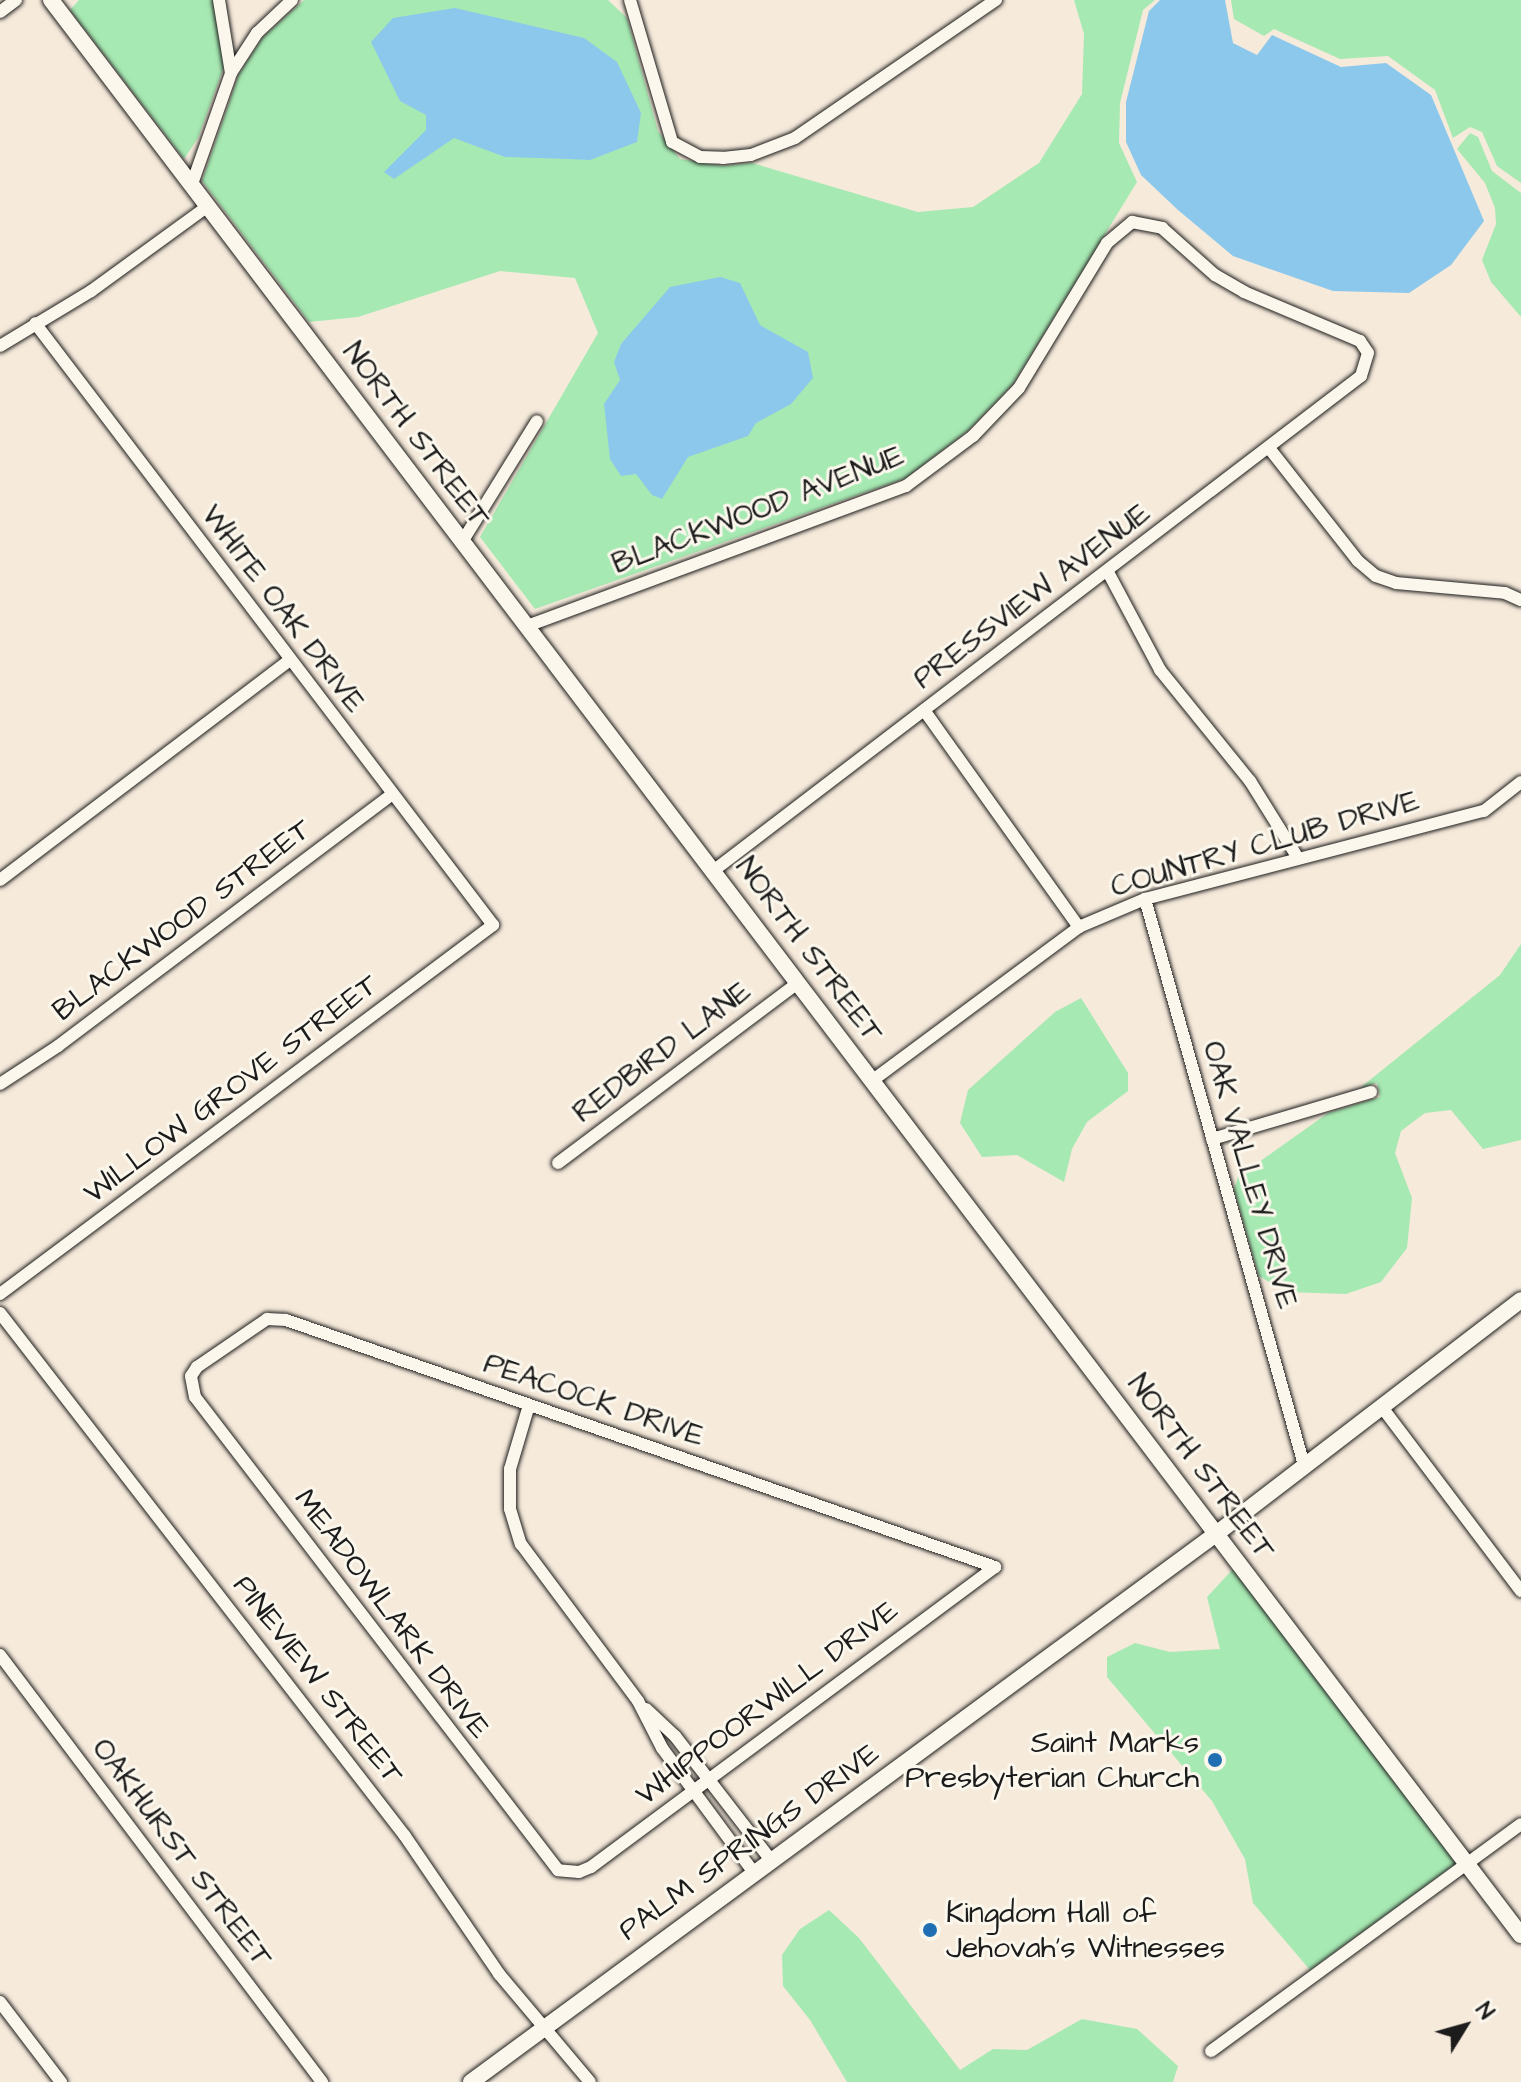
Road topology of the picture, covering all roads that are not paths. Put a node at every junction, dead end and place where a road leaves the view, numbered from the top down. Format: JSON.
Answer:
{"nodes":[{"id":1,"x":16,"y":0,"type":"edge"},
{"id":2,"x":51,"y":0,"type":"edge"},
{"id":3,"x":219,"y":0,"type":"edge"},
{"id":4,"x":292,"y":0,"type":"edge"},
{"id":5,"x":630,"y":0,"type":"edge"},
{"id":6,"x":996,"y":0,"type":"edge"},
{"id":7,"x":0,"y":12,"type":"edge"},
{"id":8,"x":231,"y":73,"type":"junction"},
{"id":9,"x":192,"y":184,"type":"junction"},
{"id":10,"x":208,"y":206,"type":"junction"},
{"id":11,"x":1132,"y":222,"type":"joint"},
{"id":12,"x":35,"y":323,"type":"junction"},
{"id":13,"x":0,"y":346,"type":"edge"},
{"id":14,"x":537,"y":421,"type":"dead end"},
{"id":15,"x":1269,"y":448,"type":"junction"},
{"id":16,"x":462,"y":542,"type":"junction"},
{"id":17,"x":1108,"y":572,"type":"junction"},
{"id":18,"x":1521,"y":600,"type":"edge"},
{"id":19,"x":527,"y":626,"type":"junction"},
{"id":20,"x":289,"y":661,"type":"junction"},
{"id":21,"x":924,"y":710,"type":"junction"},
{"id":22,"x":1521,"y":782,"type":"edge"},
{"id":23,"x":392,"y":794,"type":"junction"},
{"id":24,"x":1298,"y":858,"type":"junction"},
{"id":25,"x":713,"y":871,"type":"junction"},
{"id":26,"x":0,"y":880,"type":"edge"},
{"id":27,"x":1145,"y":899,"type":"junction"},
{"id":28,"x":493,"y":925,"type":"joint"},
{"id":29,"x":1079,"y":927,"type":"junction"},
{"id":30,"x":798,"y":983,"type":"junction"},
{"id":31,"x":873,"y":1080,"type":"junction"},
{"id":32,"x":0,"y":1084,"type":"edge"},
{"id":33,"x":1371,"y":1092,"type":"dead end"},
{"id":34,"x":1212,"y":1139,"type":"junction"},
{"id":35,"x":558,"y":1163,"type":"dead end"},
{"id":36,"x":0,"y":1294,"type":"edge"},
{"id":37,"x":1521,"y":1300,"type":"edge"},
{"id":38,"x":0,"y":1313,"type":"edge"},
{"id":39,"x":191,"y":1376,"type":"joint"},
{"id":40,"x":529,"y":1405,"type":"junction"},
{"id":41,"x":1381,"y":1406,"type":"junction"},
{"id":42,"x":1304,"y":1465,"type":"junction"},
{"id":43,"x":1216,"y":1534,"type":"junction"},
{"id":44,"x":995,"y":1567,"type":"joint"},
{"id":45,"x":1521,"y":1591,"type":"edge"},
{"id":46,"x":0,"y":1655,"type":"edge"},
{"id":47,"x":638,"y":1701,"type":"junction"},
{"id":48,"x":709,"y":1779,"type":"junction"},
{"id":49,"x":692,"y":1791,"type":"junction"},
{"id":50,"x":1521,"y":1824,"type":"edge"},
{"id":51,"x":771,"y":1860,"type":"junction"},
{"id":52,"x":1468,"y":1864,"type":"junction"},
{"id":53,"x":567,"y":1872,"type":"joint"},
{"id":54,"x":754,"y":1873,"type":"junction"},
{"id":55,"x":1521,"y":1935,"type":"edge"},
{"id":56,"x":0,"y":2002,"type":"edge"},
{"id":57,"x":547,"y":2025,"type":"junction"},
{"id":58,"x":1211,"y":2051,"type":"dead end"},
{"id":59,"x":61,"y":2082,"type":"edge"},
{"id":60,"x":322,"y":2082,"type":"edge"},
{"id":61,"x":471,"y":2082,"type":"edge"},
{"id":62,"x":590,"y":2082,"type":"edge"}],
"edges":[{"from":1,"to":7,"type":"street"},
{"from":2,"to":9,"type":"street","name":"NORTH STREET"},
{"from":3,"to":8,"type":"street"},
{"from":4,"to":8,"type":"street"},
{"from":5,"to":6,"type":"street"},
{"from":8,"to":9,"type":"street"},
{"from":9,"to":10,"type":"street","name":"NORTH STREET"},
{"from":10,"to":12,"type":"street"},
{"from":10,"to":16,"type":"street","name":"NORTH STREET"},
{"from":11,"to":15,"type":"street","name":"PRESSVIEW AVENUE"},
{"from":11,"to":19,"type":"street","name":"BLACKWOOD AVENUE"},
{"from":12,"to":13,"type":"street"},
{"from":12,"to":20,"type":"street","name":"WHITE OAK DRIVE"},
{"from":14,"to":16,"type":"street"},
{"from":15,"to":17,"type":"street","name":"PRESSVIEW AVENUE"},
{"from":15,"to":18,"type":"street"},
{"from":16,"to":19,"type":"street","name":"NORTH STREET"},
{"from":17,"to":21,"type":"street","name":"PRESSVIEW AVENUE"},
{"from":17,"to":24,"type":"street"},
{"from":19,"to":25,"type":"street","name":"NORTH STREET"},
{"from":20,"to":23,"type":"street","name":"WHITE OAK DRIVE"},
{"from":20,"to":26,"type":"street"},
{"from":21,"to":25,"type":"street","name":"PRESSVIEW AVENUE"},
{"from":21,"to":29,"type":"street"},
{"from":22,"to":24,"type":"street","name":"COUNTRY CLUB DRIVE"},
{"from":23,"to":28,"type":"street","name":"WHITE OAK DRIVE"},
{"from":23,"to":32,"type":"street","name":"BLACKWOOD STREET"},
{"from":24,"to":27,"type":"street","name":"COUNTRY CLUB DRIVE"},
{"from":25,"to":30,"type":"street","name":"NORTH STREET"},
{"from":27,"to":29,"type":"street","name":"COUNTRY CLUB DRIVE"},
{"from":27,"to":34,"type":"street","name":"OAK VALLEY DRIVE"},
{"from":28,"to":36,"type":"street","name":"WILLOW GROVE STREET"},
{"from":29,"to":31,"type":"street","name":"COUNTRY CLUB DRIVE"},
{"from":30,"to":31,"type":"street","name":"NORTH STREET"},
{"from":30,"to":35,"type":"street","name":"REDBIRD LANE"},
{"from":31,"to":43,"type":"street","name":"NORTH STREET"},
{"from":33,"to":34,"type":"street"},
{"from":34,"to":42,"type":"street","name":"OAK VALLEY DRIVE"},
{"from":37,"to":41,"type":"street","name":"PALM SPRINGS DRIVE"},
{"from":38,"to":57,"type":"street","name":"PINEVIEW STREET"},
{"from":39,"to":40,"type":"street","name":"PEACOCK DRIVE"},
{"from":39,"to":53,"type":"street","name":"MEADOWLARK DRIVE"},
{"from":40,"to":44,"type":"street","name":"PEACOCK DRIVE"},
{"from":40,"to":47,"type":"street"},
{"from":41,"to":42,"type":"street","name":"PALM SPRINGS DRIVE"},
{"from":41,"to":45,"type":"street"},
{"from":42,"to":43,"type":"street","name":"PALM SPRINGS DRIVE"},
{"from":43,"to":51,"type":"street","name":"PALM SPRINGS DRIVE"},
{"from":43,"to":52,"type":"street","name":"NORTH STREET"},
{"from":44,"to":48,"type":"street","name":"WHIPPOORWILL DRIVE"},
{"from":46,"to":60,"type":"street","name":"OAKHURST STREET"},
{"from":47,"to":48,"type":"street"},
{"from":47,"to":49,"type":"street"},
{"from":48,"to":49,"type":"street","name":"WHIPPOORWILL DRIVE"},
{"from":48,"to":51,"type":"street"},
{"from":49,"to":53,"type":"street","name":"WHIPPOORWILL DRIVE"},
{"from":49,"to":54,"type":"street"},
{"from":50,"to":52,"type":"street"},
{"from":51,"to":54,"type":"street","name":"PALM SPRINGS DRIVE"},
{"from":52,"to":55,"type":"street","name":"NORTH STREET"},
{"from":52,"to":58,"type":"street"},
{"from":54,"to":57,"type":"street","name":"PALM SPRINGS DRIVE"},
{"from":56,"to":59,"type":"street"},
{"from":57,"to":61,"type":"street","name":"PALM SPRINGS DRIVE"},
{"from":57,"to":62,"type":"street","name":"PINEVIEW STREET"}]}
